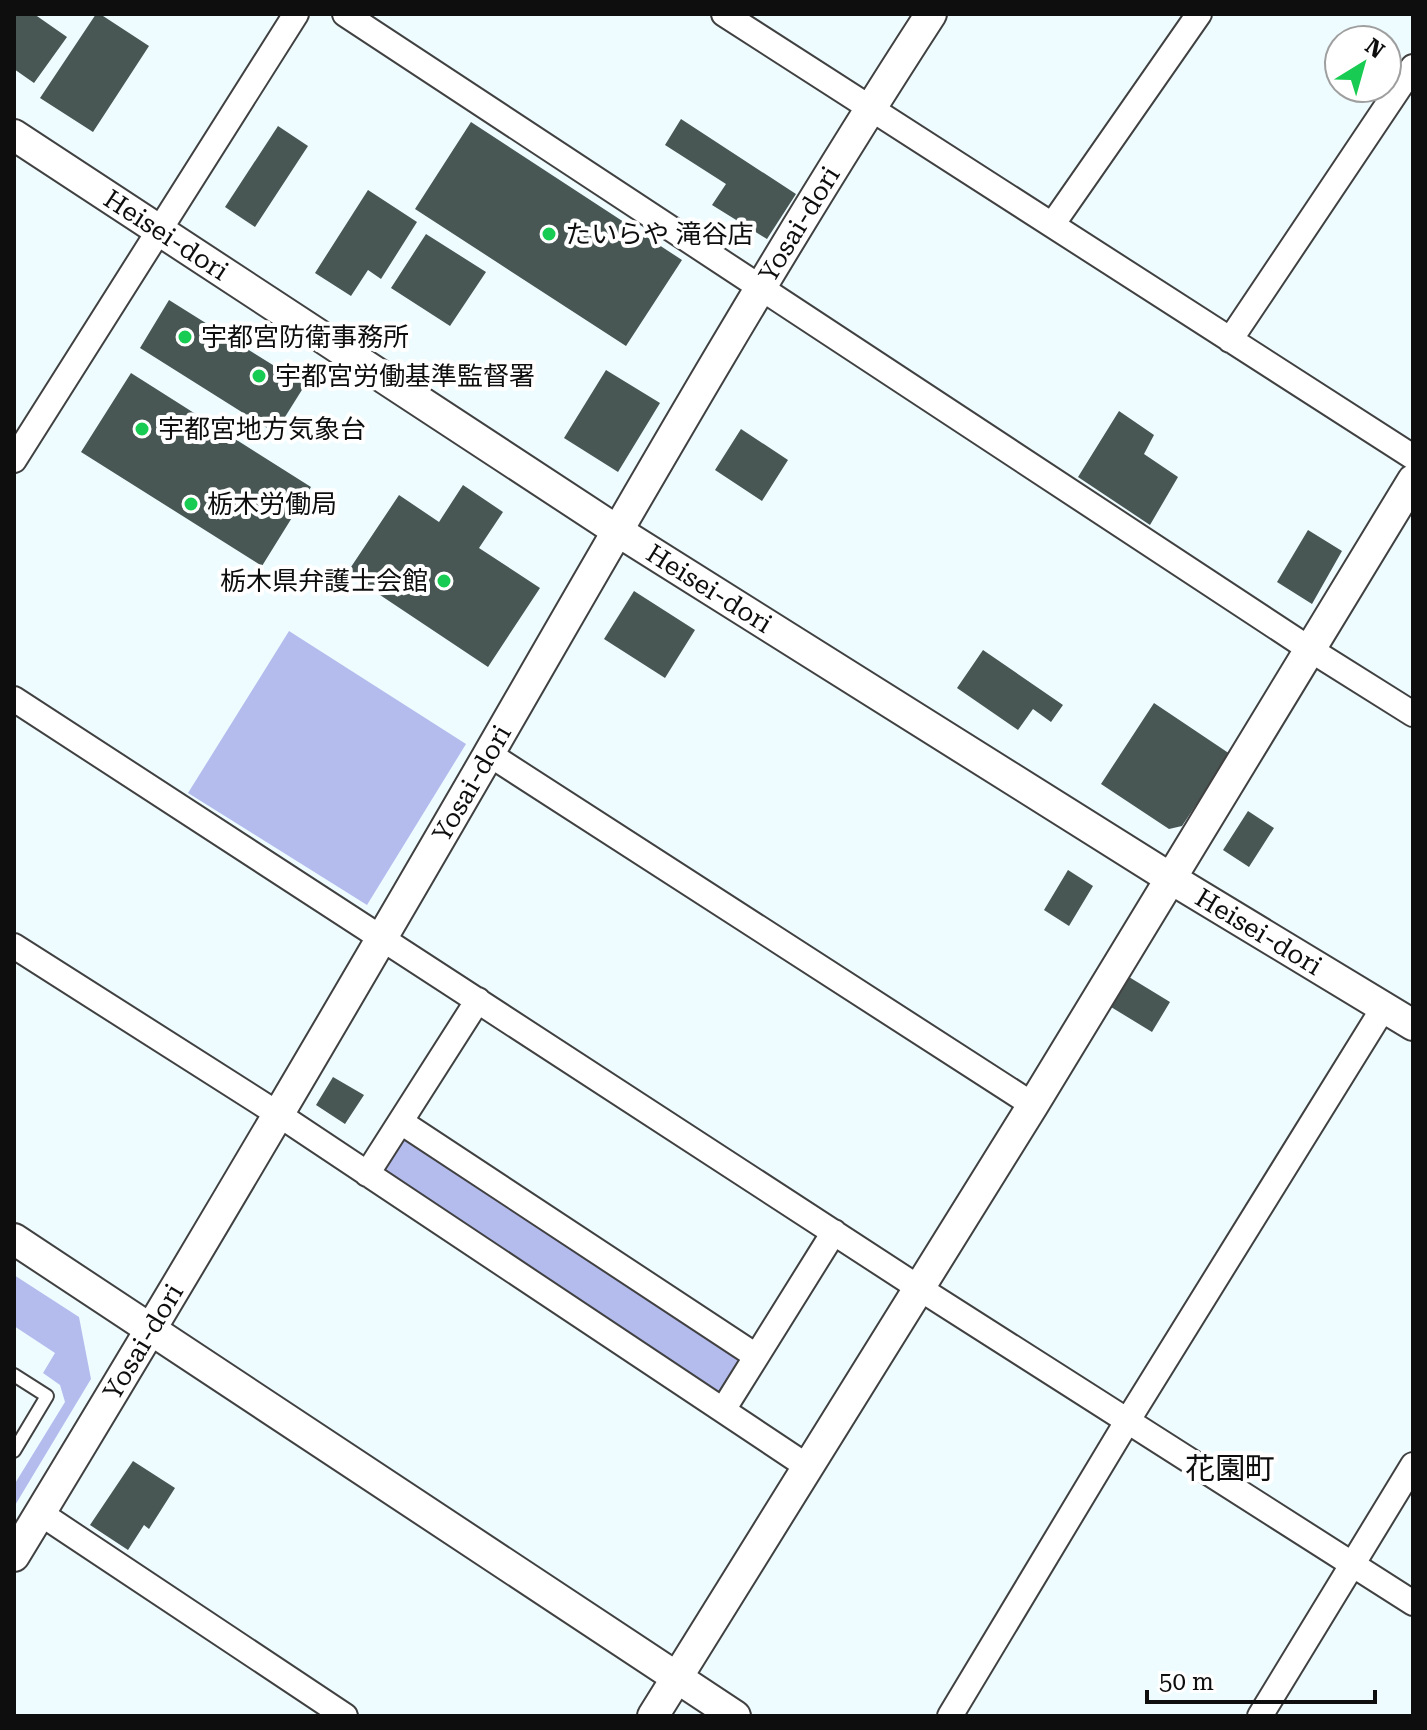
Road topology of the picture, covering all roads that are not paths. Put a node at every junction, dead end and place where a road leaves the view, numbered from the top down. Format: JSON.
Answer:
{"nodes":[{"id":1,"x":296,"y":14,"type":"edge"},
{"id":2,"x":345,"y":14,"type":"edge"},
{"id":3,"x":724,"y":14,"type":"edge"},
{"id":4,"x":931,"y":14,"type":"edge"},
{"id":5,"x":1199,"y":14,"type":"edge"},
{"id":6,"x":1413,"y":67,"type":"edge"},
{"id":7,"x":870,"y":108,"type":"junction"},
{"id":8,"x":14,"y":135,"type":"edge"},
{"id":9,"x":1052,"y":225,"type":"junction"},
{"id":10,"x":160,"y":231,"type":"junction"},
{"id":11,"x":762,"y":289,"type":"junction"},
{"id":12,"x":1230,"y":340,"type":"junction"},
{"id":13,"x":14,"y":460,"type":"edge"},
{"id":14,"x":1412,"y":460,"type":"edge"},
{"id":15,"x":616,"y":530,"type":"junction"},
{"id":16,"x":1311,"y":650,"type":"junction"},
{"id":17,"x":14,"y":699,"type":"edge"},
{"id":18,"x":1413,"y":714,"type":"edge"},
{"id":19,"x":489,"y":754,"type":"junction"},
{"id":20,"x":1170,"y":878,"type":"junction"},
{"id":21,"x":382,"y":937,"type":"junction"},
{"id":22,"x":14,"y":946,"type":"edge"},
{"id":23,"x":478,"y":1000,"type":"junction"},
{"id":24,"x":1384,"y":1007,"type":"junction"},
{"id":25,"x":1413,"y":1025,"type":"edge"},
{"id":26,"x":1033,"y":1105,"type":"junction"},
{"id":27,"x":278,"y":1114,"type":"junction"},
{"id":28,"x":401,"y":1122,"type":"junction"},
{"id":29,"x":367,"y":1174,"type":"junction"},
{"id":30,"x":834,"y":1232,"type":"junction"},
{"id":31,"x":14,"y":1239,"type":"edge"},
{"id":32,"x":919,"y":1288,"type":"junction"},
{"id":33,"x":152,"y":1329,"type":"junction"},
{"id":34,"x":756,"y":1356,"type":"junction"},
{"id":35,"x":14,"y":1375,"type":"edge"},
{"id":36,"x":723,"y":1410,"type":"junction"},
{"id":37,"x":1128,"y":1420,"type":"junction"},
{"id":38,"x":14,"y":1451,"type":"edge"},
{"id":39,"x":1413,"y":1465,"type":"edge"},
{"id":40,"x":808,"y":1467,"type":"junction"},
{"id":41,"x":40,"y":1513,"type":"junction"},
{"id":42,"x":14,"y":1556,"type":"edge"},
{"id":43,"x":1352,"y":1564,"type":"junction"},
{"id":44,"x":1413,"y":1603,"type":"edge"},
{"id":45,"x":676,"y":1677,"type":"junction"},
{"id":46,"x":345,"y":1716,"type":"edge"},
{"id":47,"x":653,"y":1716,"type":"edge"},
{"id":48,"x":735,"y":1716,"type":"edge"},
{"id":49,"x":950,"y":1716,"type":"edge"},
{"id":50,"x":1260,"y":1716,"type":"edge"}],
"edges":[{"from":1,"to":10,"type":"street"},
{"from":2,"to":11,"type":"street"},
{"from":3,"to":7,"type":"street"},
{"from":4,"to":7,"type":"street","name":"Yosai-dori"},
{"from":5,"to":9,"type":"street"},
{"from":6,"to":12,"type":"street"},
{"from":7,"to":9,"type":"street"},
{"from":7,"to":11,"type":"street","name":"Yosai-dori"},
{"from":8,"to":10,"type":"street","name":"Heisei-dori"},
{"from":9,"to":12,"type":"street"},
{"from":10,"to":13,"type":"street"},
{"from":10,"to":15,"type":"street","name":"Heisei-dori"},
{"from":11,"to":15,"type":"street","name":"Yosai-dori"},
{"from":11,"to":16,"type":"street"},
{"from":12,"to":14,"type":"street"},
{"from":14,"to":16,"type":"street"},
{"from":15,"to":19,"type":"street","name":"Yosai-dori"},
{"from":15,"to":20,"type":"street","name":"Heisei-dori"},
{"from":16,"to":18,"type":"street"},
{"from":16,"to":20,"type":"street"},
{"from":17,"to":21,"type":"street"},
{"from":19,"to":21,"type":"street","name":"Yosai-dori"},
{"from":19,"to":26,"type":"street"},
{"from":20,"to":24,"type":"street","name":"Heisei-dori"},
{"from":20,"to":26,"type":"street"},
{"from":21,"to":23,"type":"street"},
{"from":21,"to":27,"type":"street","name":"Yosai-dori"},
{"from":22,"to":27,"type":"street"},
{"from":23,"to":28,"type":"street"},
{"from":23,"to":30,"type":"street"},
{"from":24,"to":25,"type":"street","name":"Heisei-dori"},
{"from":24,"to":37,"type":"street"},
{"from":26,"to":32,"type":"street"},
{"from":27,"to":29,"type":"street"},
{"from":27,"to":33,"type":"street","name":"Yosai-dori"},
{"from":28,"to":29,"type":"street"},
{"from":28,"to":34,"type":"street"},
{"from":29,"to":36,"type":"street"},
{"from":30,"to":32,"type":"street"},
{"from":30,"to":34,"type":"street"},
{"from":31,"to":33,"type":"street"},
{"from":32,"to":37,"type":"street"},
{"from":32,"to":40,"type":"street"},
{"from":33,"to":41,"type":"street","name":"Yosai-dori"},
{"from":33,"to":45,"type":"street"},
{"from":34,"to":36,"type":"street"},
{"from":35,"to":38,"type":"lane"},
{"from":36,"to":40,"type":"street"},
{"from":37,"to":43,"type":"street"},
{"from":37,"to":49,"type":"street"},
{"from":39,"to":43,"type":"street"},
{"from":40,"to":45,"type":"street"},
{"from":41,"to":42,"type":"street","name":"Yosai-dori"},
{"from":41,"to":46,"type":"street"},
{"from":43,"to":44,"type":"street"},
{"from":43,"to":50,"type":"street"},
{"from":45,"to":47,"type":"street"},
{"from":45,"to":48,"type":"street"}]}
